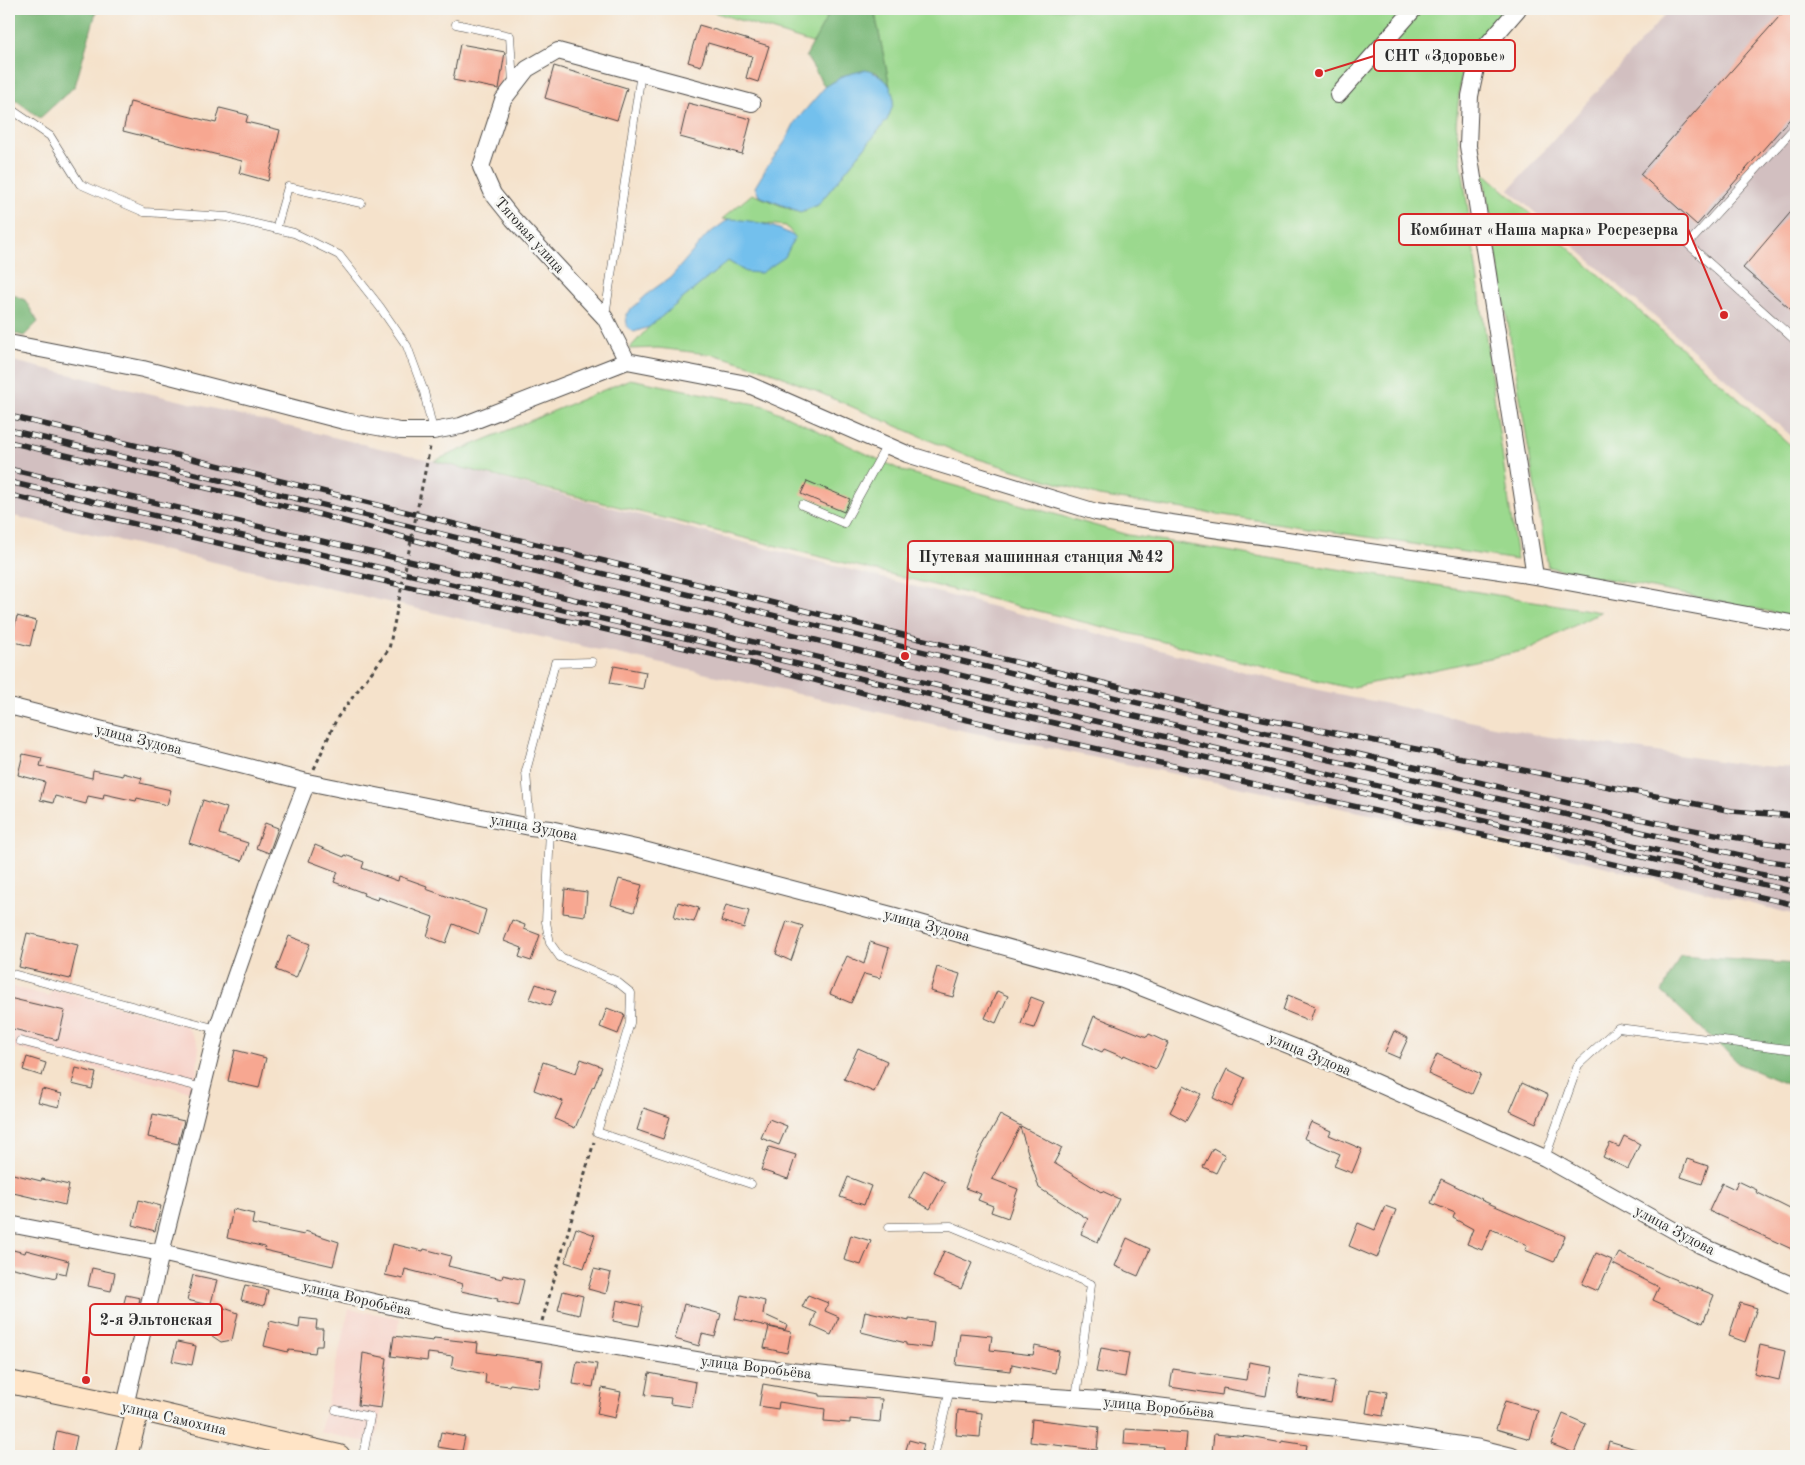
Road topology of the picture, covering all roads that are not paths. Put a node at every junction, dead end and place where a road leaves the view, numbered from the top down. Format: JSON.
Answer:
{"nodes":[{"id":1,"x":1414,"y":9,"type":"edge"},
{"id":2,"x":1518,"y":9,"type":"edge"},
{"id":3,"x":456,"y":24,"type":"dead end"},
{"id":4,"x":641,"y":73,"type":"junction"},
{"id":5,"x":513,"y":87,"type":"junction"},
{"id":6,"x":1338,"y":95,"type":"dead end"},
{"id":7,"x":752,"y":103,"type":"dead end"},
{"id":8,"x":9,"y":108,"type":"edge"},
{"id":9,"x":1796,"y":126,"type":"edge"},
{"id":10,"x":361,"y":203,"type":"dead end"},
{"id":11,"x":276,"y":228,"type":"junction"},
{"id":12,"x":605,"y":318,"type":"junction"},
{"id":13,"x":1796,"y":340,"type":"edge"},
{"id":14,"x":9,"y":343,"type":"edge"},
{"id":15,"x":627,"y":361,"type":"junction"},
{"id":16,"x":433,"y":431,"type":"junction"},
{"id":17,"x":887,"y":445,"type":"junction"},
{"id":18,"x":802,"y":505,"type":"dead end"},
{"id":19,"x":1535,"y":576,"type":"junction"},
{"id":20,"x":1796,"y":624,"type":"edge"},
{"id":21,"x":592,"y":662,"type":"dead end"},
{"id":22,"x":9,"y":706,"type":"edge"},
{"id":23,"x":307,"y":782,"type":"junction"},
{"id":24,"x":530,"y":827,"type":"junction"},
{"id":25,"x":550,"y":829,"type":"junction"},
{"id":26,"x":9,"y":973,"type":"edge"},
{"id":27,"x":217,"y":1029,"type":"junction"},
{"id":28,"x":20,"y":1041,"type":"dead end"},
{"id":29,"x":1796,"y":1050,"type":"edge"},
{"id":30,"x":203,"y":1088,"type":"junction"},
{"id":31,"x":1545,"y":1158,"type":"junction"},
{"id":32,"x":751,"y":1184,"type":"dead end"},
{"id":33,"x":9,"y":1224,"type":"edge"},
{"id":34,"x":889,"y":1227,"type":"dead end"},
{"id":35,"x":161,"y":1253,"type":"junction"},
{"id":36,"x":1796,"y":1287,"type":"edge"},
{"id":37,"x":9,"y":1382,"type":"edge"},
{"id":38,"x":950,"y":1389,"type":"junction"},
{"id":39,"x":1076,"y":1398,"type":"junction"},
{"id":40,"x":132,"y":1407,"type":"junction"},
{"id":41,"x":336,"y":1410,"type":"dead end"},
{"id":42,"x":325,"y":1455,"type":"edge"},
{"id":43,"x":126,"y":1456,"type":"edge"},
{"id":44,"x":363,"y":1456,"type":"edge"},
{"id":45,"x":934,"y":1456,"type":"edge"},
{"id":46,"x":1512,"y":1456,"type":"edge"}],
"edges":[{"from":1,"to":6,"type":"street"},
{"from":2,"to":19,"type":"street"},
{"from":3,"to":5,"type":"lane"},
{"from":4,"to":5,"type":"street","name":"Тяговая улица"},
{"from":4,"to":7,"type":"street","name":"Тяговая улица"},
{"from":4,"to":12,"type":"lane"},
{"from":5,"to":12,"type":"street","name":"Тяговая улица"},
{"from":8,"to":11,"type":"lane"},
{"from":9,"to":13,"type":"lane"},
{"from":10,"to":11,"type":"lane"},
{"from":11,"to":16,"type":"lane"},
{"from":12,"to":15,"type":"street","name":"Тяговая улица"},
{"from":14,"to":16,"type":"street"},
{"from":15,"to":16,"type":"street"},
{"from":15,"to":17,"type":"street"},
{"from":17,"to":18,"type":"lane"},
{"from":17,"to":19,"type":"street"},
{"from":19,"to":20,"type":"street"},
{"from":21,"to":24,"type":"lane"},
{"from":22,"to":23,"type":"street","name":"улица Зудова"},
{"from":23,"to":24,"type":"street","name":"улица Зудова"},
{"from":23,"to":27,"type":"street"},
{"from":24,"to":25,"type":"street","name":"улица Зудова"},
{"from":25,"to":31,"type":"street","name":"улица Зудова"},
{"from":25,"to":32,"type":"lane"},
{"from":26,"to":27,"type":"lane"},
{"from":27,"to":30,"type":"street"},
{"from":28,"to":30,"type":"lane"},
{"from":29,"to":31,"type":"lane"},
{"from":30,"to":35,"type":"street"},
{"from":31,"to":36,"type":"street","name":"улица Зудова"},
{"from":33,"to":35,"type":"street","name":"улица Воробьёва"},
{"from":34,"to":39,"type":"lane"},
{"from":35,"to":38,"type":"street","name":"улица Воробьёва"},
{"from":35,"to":40,"type":"street"},
{"from":37,"to":40,"type":"street","name":"улица Самохина"},
{"from":38,"to":39,"type":"street","name":"улица Воробьёва"},
{"from":38,"to":45,"type":"lane"},
{"from":39,"to":46,"type":"street","name":"улица Воробьёва"},
{"from":40,"to":42,"type":"street","name":"улица Самохина"},
{"from":40,"to":43,"type":"street"},
{"from":41,"to":44,"type":"lane"}]}
